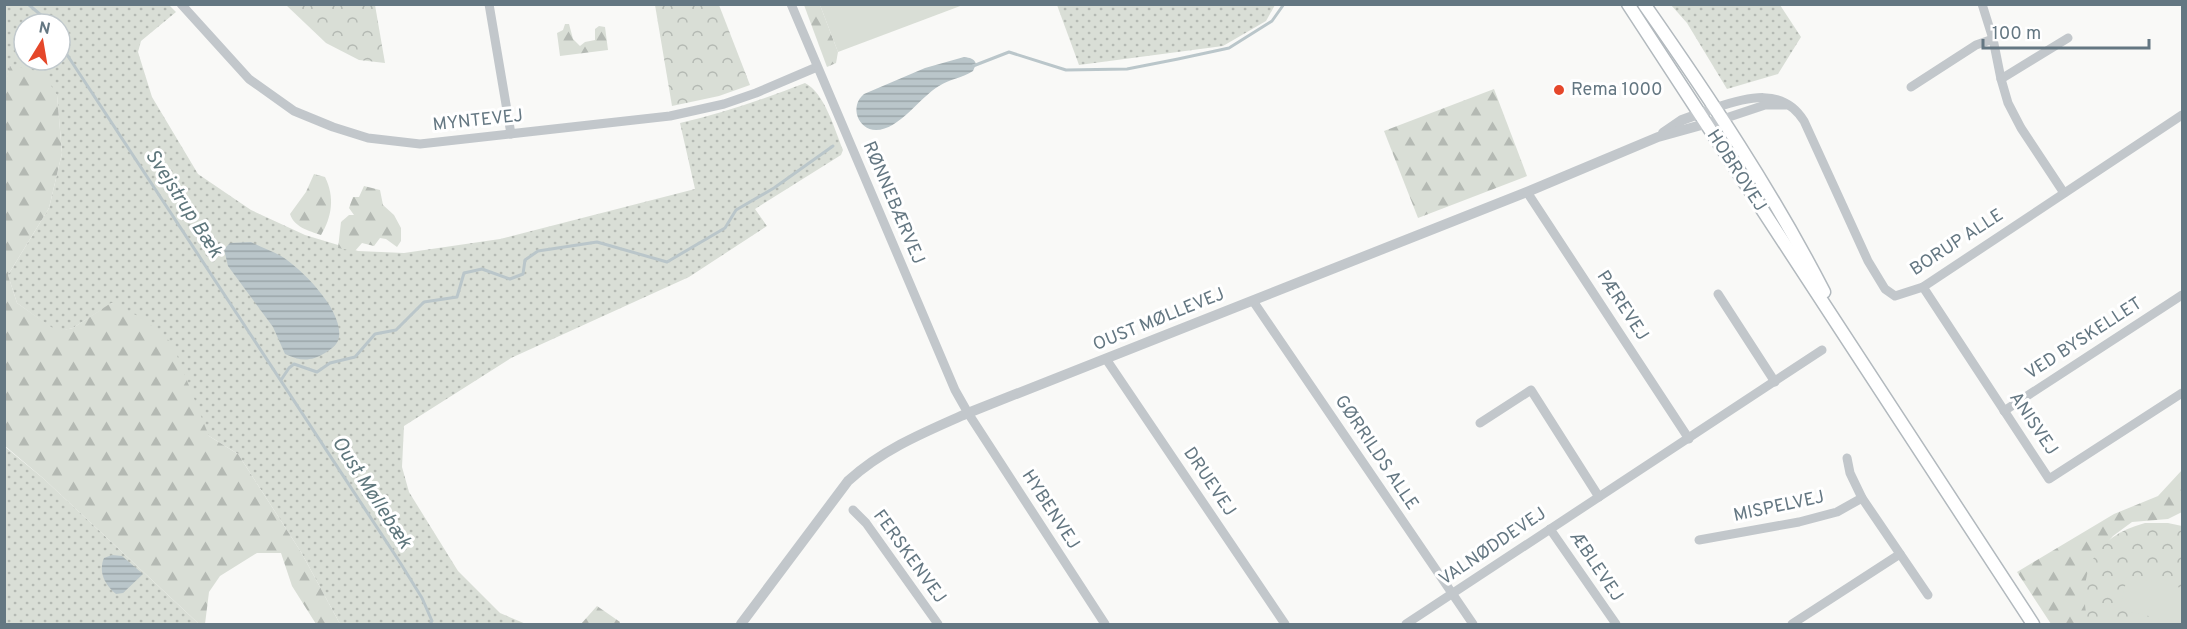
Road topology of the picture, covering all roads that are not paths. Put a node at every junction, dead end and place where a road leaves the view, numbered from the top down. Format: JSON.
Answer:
{"nodes":[{"id":1,"x":182,"y":4,"type":"edge"},
{"id":2,"x":489,"y":4,"type":"edge"},
{"id":3,"x":791,"y":4,"type":"edge"},
{"id":4,"x":1628,"y":4,"type":"edge"},
{"id":5,"x":1644,"y":4,"type":"edge"},
{"id":6,"x":1982,"y":4,"type":"edge"},
{"id":7,"x":2068,"y":38,"type":"dead end"},
{"id":8,"x":1994,"y":39,"type":"junction"},
{"id":9,"x":818,"y":67,"type":"junction"},
{"id":10,"x":2001,"y":79,"type":"junction"},
{"id":11,"x":1911,"y":87,"type":"dead end"},
{"id":12,"x":1715,"y":108,"type":"junction"},
{"id":13,"x":1796,"y":110,"type":"junction"},
{"id":14,"x":2182,"y":115,"type":"edge"},
{"id":15,"x":1702,"y":119,"type":"junction"},
{"id":16,"x":1723,"y":119,"type":"junction"},
{"id":17,"x":511,"y":134,"type":"junction"},
{"id":18,"x":1527,"y":192,"type":"junction"},
{"id":19,"x":2064,"y":193,"type":"junction"},
{"id":20,"x":1923,"y":286,"type":"junction"},
{"id":21,"x":1718,"y":294,"type":"dead end"},
{"id":22,"x":2182,"y":295,"type":"edge"},
{"id":23,"x":1253,"y":301,"type":"junction"},
{"id":24,"x":1846,"y":336,"type":"junction"},
{"id":25,"x":1822,"y":350,"type":"dead end"},
{"id":26,"x":1106,"y":359,"type":"junction"},
{"id":27,"x":1775,"y":382,"type":"junction"},
{"id":28,"x":2182,"y":393,"type":"edge"},
{"id":29,"x":2004,"y":411,"type":"junction"},
{"id":30,"x":968,"y":413,"type":"junction"},
{"id":31,"x":1480,"y":423,"type":"dead end"},
{"id":32,"x":1689,"y":439,"type":"junction"},
{"id":33,"x":1847,"y":459,"type":"dead end"},
{"id":34,"x":1599,"y":497,"type":"junction"},
{"id":35,"x":1862,"y":498,"type":"junction"},
{"id":36,"x":853,"y":510,"type":"dead end"},
{"id":37,"x":1550,"y":529,"type":"junction"},
{"id":38,"x":1699,"y":540,"type":"dead end"},
{"id":39,"x":1900,"y":554,"type":"junction"},
{"id":40,"x":1452,"y":594,"type":"junction"},
{"id":41,"x":1928,"y":595,"type":"dead end"},
{"id":42,"x":1806,"y":621,"type":"edge"},
{"id":43,"x":741,"y":624,"type":"edge"},
{"id":44,"x":938,"y":624,"type":"edge"},
{"id":45,"x":1106,"y":624,"type":"edge"},
{"id":46,"x":1285,"y":624,"type":"edge"},
{"id":47,"x":1406,"y":624,"type":"edge"},
{"id":48,"x":1473,"y":624,"type":"edge"},
{"id":49,"x":1616,"y":624,"type":"edge"},
{"id":50,"x":1792,"y":624,"type":"edge"},
{"id":51,"x":2033,"y":624,"type":"edge"}],
"edges":[{"from":1,"to":17,"type":"street","name":"MYNTEVEJ"},
{"from":2,"to":17,"type":"street"},
{"from":3,"to":9,"type":"street","name":"RØNNEBÆRVEJ"},
{"from":4,"to":15,"type":"main road","name":"HOBROVEJ"},
{"from":5,"to":12,"type":"main road","name":"HOBROVEJ"},
{"from":6,"to":8,"type":"street"},
{"from":7,"to":10,"type":"street"},
{"from":8,"to":10,"type":"street"},
{"from":8,"to":11,"type":"street"},
{"from":9,"to":17,"type":"street","name":"MYNTEVEJ"},
{"from":9,"to":30,"type":"street","name":"RØNNEBÆRVEJ"},
{"from":10,"to":19,"type":"street"},
{"from":12,"to":13,"type":"street"},
{"from":12,"to":15,"type":"street"},
{"from":12,"to":16,"type":"main road","name":"HOBROVEJ"},
{"from":13,"to":16,"type":"street"},
{"from":13,"to":20,"type":"street","name":"BORUP ALLE"},
{"from":14,"to":19,"type":"street","name":"BORUP ALLE"},
{"from":15,"to":16,"type":"street"},
{"from":15,"to":18,"type":"street","name":"OUST MØLLEVEJ"},
{"from":15,"to":24,"type":"main road","name":"HOBROVEJ"},
{"from":16,"to":24,"type":"main road","name":"HOBROVEJ"},
{"from":18,"to":23,"type":"street","name":"OUST MØLLEVEJ"},
{"from":18,"to":32,"type":"street","name":"PÆREVEJ"},
{"from":19,"to":20,"type":"street","name":"BORUP ALLE"},
{"from":20,"to":29,"type":"street","name":"ANISVEJ"},
{"from":21,"to":27,"type":"street"},
{"from":22,"to":29,"type":"street","name":"VED BYSKELLET"},
{"from":23,"to":26,"type":"street","name":"OUST MØLLEVEJ"},
{"from":23,"to":40,"type":"street","name":"GØRRILDS ALLE"},
{"from":24,"to":51,"type":"main road","name":"HOBROVEJ"},
{"from":25,"to":27,"type":"street","name":"VALNØDDEVEJ"},
{"from":26,"to":30,"type":"street","name":"OUST MØLLEVEJ"},
{"from":26,"to":46,"type":"street","name":"DRUEVEJ"},
{"from":27,"to":32,"type":"street","name":"VALNØDDEVEJ"},
{"from":28,"to":29,"type":"street","name":"ANISVEJ"},
{"from":30,"to":43,"type":"street","name":"OUST MØLLEVEJ"},
{"from":30,"to":45,"type":"street","name":"HYBENVEJ"},
{"from":31,"to":34,"type":"street"},
{"from":32,"to":34,"type":"street","name":"VALNØDDEVEJ"},
{"from":33,"to":35,"type":"street"},
{"from":34,"to":37,"type":"street","name":"VALNØDDEVEJ"},
{"from":35,"to":38,"type":"street","name":"MISPELVEJ"},
{"from":35,"to":39,"type":"street"},
{"from":36,"to":44,"type":"street","name":"FERSKENVEJ"},
{"from":37,"to":40,"type":"street","name":"VALNØDDEVEJ"},
{"from":37,"to":49,"type":"street","name":"ÆBLEVEJ"},
{"from":39,"to":41,"type":"street"},
{"from":39,"to":42,"type":"street"},
{"from":40,"to":47,"type":"street","name":"VALNØDDEVEJ"},
{"from":40,"to":48,"type":"street","name":"GØRRILDS ALLE"},
{"from":42,"to":50,"type":"street"}]}
